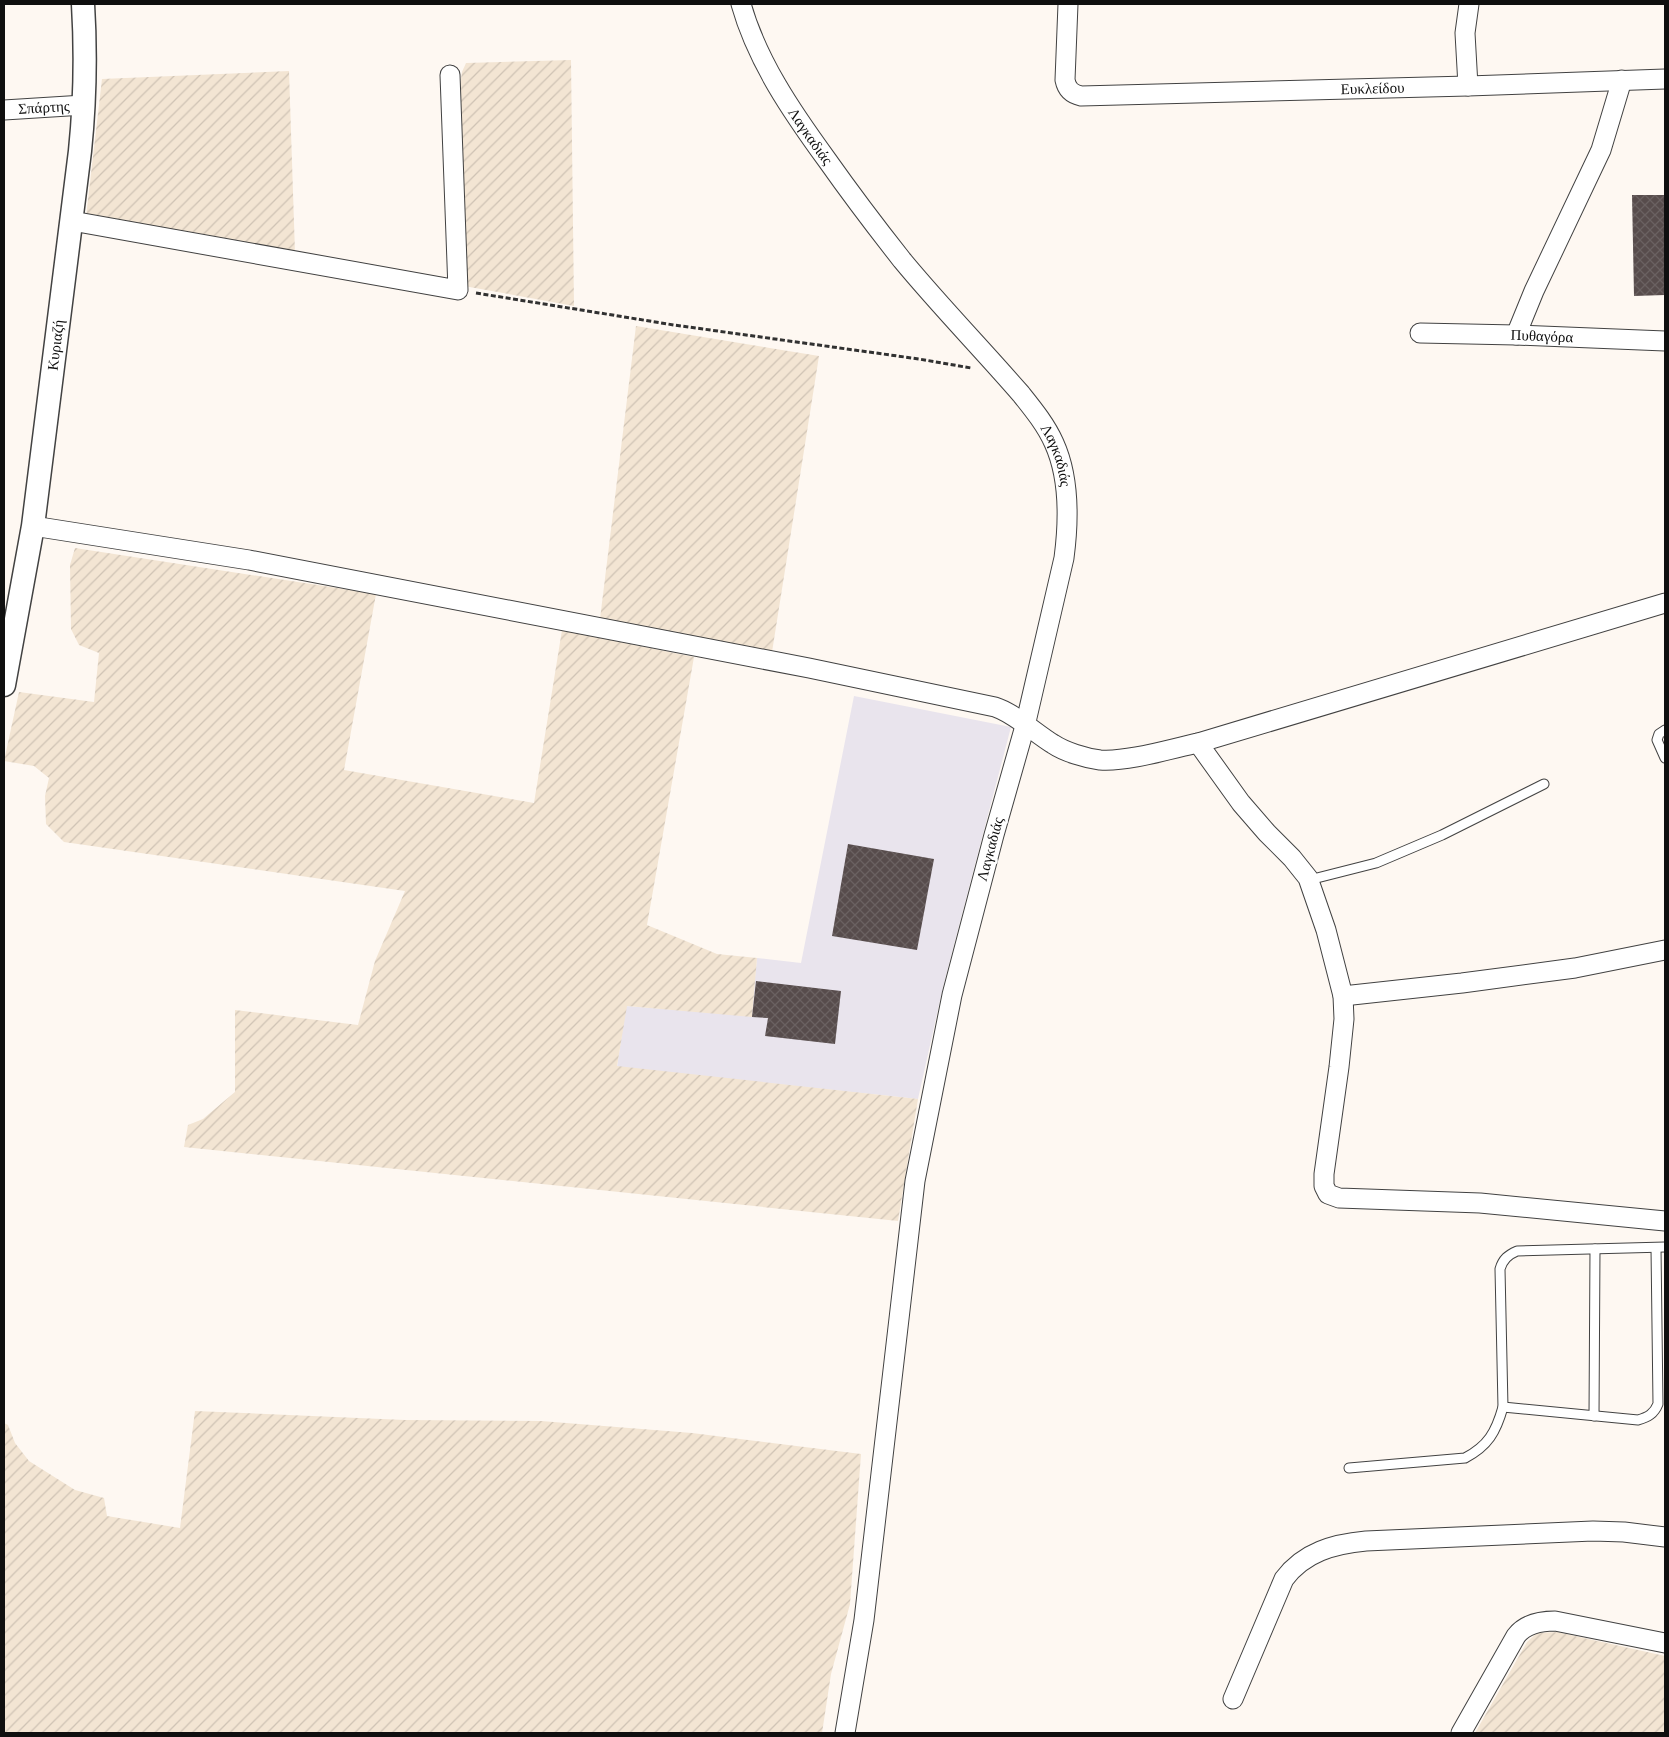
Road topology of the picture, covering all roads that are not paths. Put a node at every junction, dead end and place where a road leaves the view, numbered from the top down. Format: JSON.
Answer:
{"nodes":[{"id":1,"x":83,"y":4,"type":"edge"},
{"id":2,"x":741,"y":4,"type":"edge"},
{"id":3,"x":1068,"y":4,"type":"edge"},
{"id":4,"x":1469,"y":4,"type":"edge"},
{"id":5,"x":450,"y":75,"type":"dead end"},
{"id":6,"x":1665,"y":78,"type":"edge"},
{"id":7,"x":1622,"y":80,"type":"junction"},
{"id":8,"x":1468,"y":86,"type":"junction"},
{"id":9,"x":84,"y":105,"type":"junction"},
{"id":10,"x":4,"y":110,"type":"edge"},
{"id":11,"x":72,"y":220,"type":"junction"},
{"id":12,"x":1420,"y":333,"type":"dead end"},
{"id":13,"x":1516,"y":335,"type":"junction"},
{"id":14,"x":1665,"y":341,"type":"edge"},
{"id":15,"x":33,"y":526,"type":"junction"},
{"id":16,"x":1665,"y":603,"type":"edge"},
{"id":17,"x":4,"y":685,"type":"edge"},
{"id":18,"x":1025,"y":726,"type":"junction"},
{"id":19,"x":1665,"y":730,"type":"edge"},
{"id":20,"x":1198,"y":743,"type":"junction"},
{"id":21,"x":1665,"y":758,"type":"edge"},
{"id":22,"x":1544,"y":784,"type":"dead end"},
{"id":23,"x":1309,"y":880,"type":"junction"},
{"id":24,"x":1665,"y":950,"type":"edge"},
{"id":25,"x":1343,"y":996,"type":"junction"},
{"id":26,"x":1665,"y":1222,"type":"edge"},
{"id":27,"x":1661,"y":1248,"type":"edge"},
{"id":28,"x":1595,"y":1250,"type":"junction"},
{"id":29,"x":1503,"y":1407,"type":"junction"},
{"id":30,"x":1594,"y":1416,"type":"junction"},
{"id":31,"x":1348,"y":1468,"type":"dead end"},
{"id":32,"x":1665,"y":1537,"type":"edge"},
{"id":33,"x":1665,"y":1643,"type":"edge"},
{"id":34,"x":1233,"y":1699,"type":"dead end"},
{"id":35,"x":845,"y":1733,"type":"edge"},
{"id":36,"x":1461,"y":1733,"type":"edge"}],
"edges":[{"from":1,"to":9,"type":"street","name":"Κυριαζή"},
{"from":2,"to":18,"type":"street","name":"Λαγκαδιάς"},
{"from":3,"to":8,"type":"street","name":"Ευκλείδου"},
{"from":4,"to":8,"type":"street"},
{"from":5,"to":11,"type":"street"},
{"from":6,"to":7,"type":"street","name":"Ευκλείδου"},
{"from":7,"to":8,"type":"street","name":"Ευκλείδου"},
{"from":7,"to":13,"type":"street"},
{"from":9,"to":10,"type":"street","name":"Σπάρτης"},
{"from":9,"to":11,"type":"street","name":"Κυριαζή"},
{"from":11,"to":15,"type":"street","name":"Κυριαζή"},
{"from":12,"to":13,"type":"street","name":"Πυθαγόρα"},
{"from":13,"to":14,"type":"street","name":"Πυθαγόρα"},
{"from":15,"to":17,"type":"street","name":"Κυριαζή"},
{"from":15,"to":18,"type":"street"},
{"from":16,"to":20,"type":"street"},
{"from":18,"to":20,"type":"street"},
{"from":18,"to":35,"type":"street","name":"Λαγκαδιάς"},
{"from":19,"to":21,"type":"lane"},
{"from":20,"to":23,"type":"street"},
{"from":22,"to":23,"type":"lane"},
{"from":23,"to":25,"type":"street"},
{"from":24,"to":25,"type":"street"},
{"from":25,"to":26,"type":"street"},
{"from":27,"to":28,"type":"lane"},
{"from":27,"to":30,"type":"lane"},
{"from":28,"to":29,"type":"lane"},
{"from":28,"to":30,"type":"lane"},
{"from":29,"to":30,"type":"lane"},
{"from":29,"to":31,"type":"lane"},
{"from":32,"to":34,"type":"street"},
{"from":33,"to":36,"type":"street"}]}
